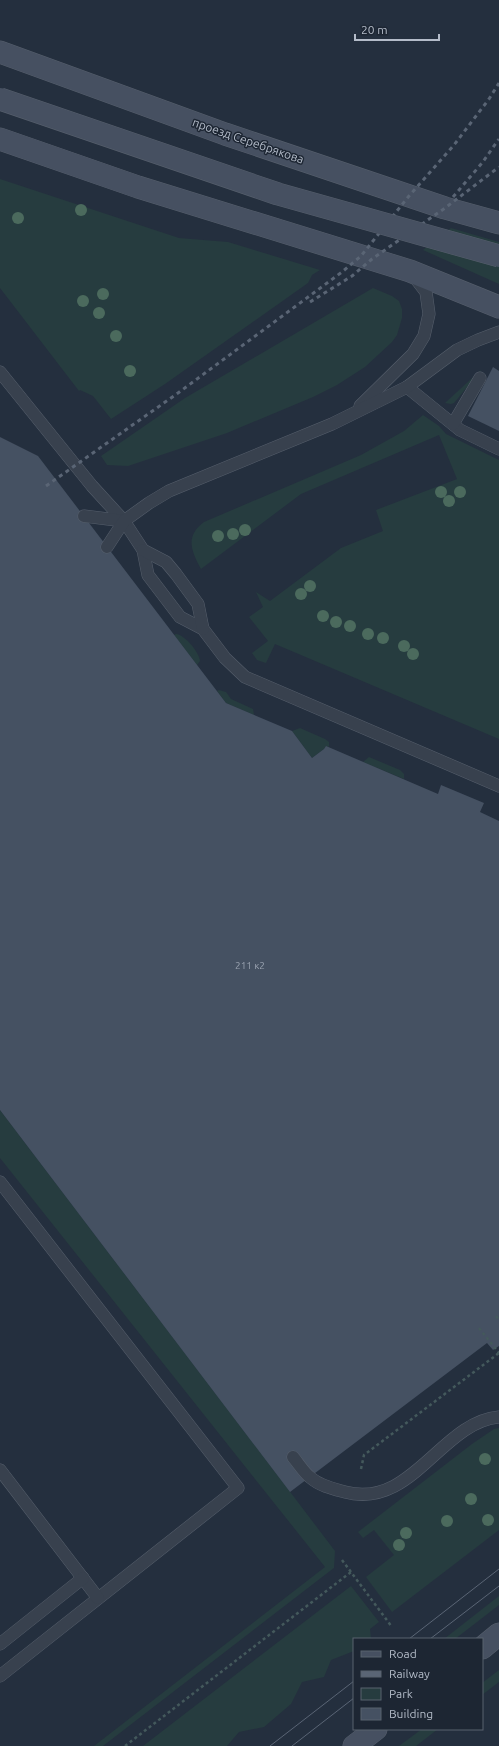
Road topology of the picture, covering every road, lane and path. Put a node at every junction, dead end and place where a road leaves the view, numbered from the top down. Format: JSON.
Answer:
{"nodes":[{"id":1,"x":0,"y":52,"type":"edge"},
{"id":2,"x":0,"y":99,"type":"edge"},
{"id":3,"x":0,"y":139,"type":"edge"},
{"id":4,"x":499,"y":223,"type":"edge"},
{"id":5,"x":499,"y":256,"type":"edge"},
{"id":6,"x":410,"y":271,"type":"junction"},
{"id":7,"x":499,"y":307,"type":"edge"},
{"id":8,"x":499,"y":332,"type":"edge"},
{"id":9,"x":0,"y":372,"type":"edge"},
{"id":10,"x":480,"y":378,"type":"dead end"},
{"id":11,"x":407,"y":387,"type":"junction"},
{"id":12,"x":355,"y":411,"type":"junction"},
{"id":13,"x":453,"y":424,"type":"junction"},
{"id":14,"x":499,"y":449,"type":"edge"},
{"id":15,"x":84,"y":516,"type":"dead end"},
{"id":16,"x":124,"y":521,"type":"junction"},
{"id":17,"x":107,"y":547,"type":"dead end"},
{"id":18,"x":143,"y":550,"type":"junction"},
{"id":19,"x":203,"y":629,"type":"junction"},
{"id":20,"x":499,"y":786,"type":"edge"},
{"id":21,"x":0,"y":1182,"type":"edge"},
{"id":22,"x":496,"y":1316,"type":"dead end"},
{"id":23,"x":499,"y":1320,"type":"edge"},
{"id":24,"x":479,"y":1328,"type":"dead end"},
{"id":25,"x":499,"y":1353,"type":"edge"},
{"id":26,"x":499,"y":1417,"type":"edge"},
{"id":27,"x":293,"y":1457,"type":"dead end"},
{"id":28,"x":361,"y":1469,"type":"dead end"},
{"id":29,"x":0,"y":1470,"type":"edge"},
{"id":30,"x":342,"y":1560,"type":"dead end"},
{"id":31,"x":351,"y":1572,"type":"junction"},
{"id":32,"x":83,"y":1578,"type":"junction"},
{"id":33,"x":98,"y":1598,"type":"junction"},
{"id":34,"x":392,"y":1626,"type":"dead end"},
{"id":35,"x":499,"y":1634,"type":"edge"},
{"id":36,"x":0,"y":1644,"type":"edge"},
{"id":37,"x":483,"y":1647,"type":"edge"},
{"id":38,"x":0,"y":1676,"type":"edge"},
{"id":39,"x":375,"y":1730,"type":"edge"},
{"id":40,"x":125,"y":1746,"type":"edge"},
{"id":41,"x":354,"y":1746,"type":"edge"}],
"edges":[{"from":1,"to":4,"type":"main road","name":"проезд Серебрякова"},
{"from":2,"to":5,"type":"main road","bridge":true},
{"from":3,"to":6,"type":"main road"},
{"from":6,"to":7,"type":"main road"},
{"from":6,"to":12,"type":"lane"},
{"from":8,"to":11,"type":"lane"},
{"from":9,"to":16,"type":"lane"},
{"from":10,"to":13,"type":"lane"},
{"from":11,"to":12,"type":"lane"},
{"from":11,"to":13,"type":"lane"},
{"from":12,"to":16,"type":"lane"},
{"from":13,"to":14,"type":"lane"},
{"from":15,"to":16,"type":"lane"},
{"from":16,"to":17,"type":"lane"},
{"from":16,"to":18,"type":"lane"},
{"from":18,"to":19,"type":"lane"},
{"from":18,"to":19,"type":"lane"},
{"from":19,"to":20,"type":"lane"},
{"from":21,"to":33,"type":"lane"},
{"from":22,"to":23,"type":"path"},
{"from":24,"to":25,"type":"path"},
{"from":25,"to":28,"type":"path"},
{"from":26,"to":27,"type":"lane"},
{"from":29,"to":32,"type":"lane"},
{"from":30,"to":31,"type":"path"},
{"from":31,"to":34,"type":"path"},
{"from":31,"to":40,"type":"path"},
{"from":32,"to":33,"type":"lane"},
{"from":32,"to":36,"type":"lane"},
{"from":33,"to":38,"type":"lane"},
{"from":35,"to":37,"type":"main road"},
{"from":39,"to":41,"type":"main road"}]}
